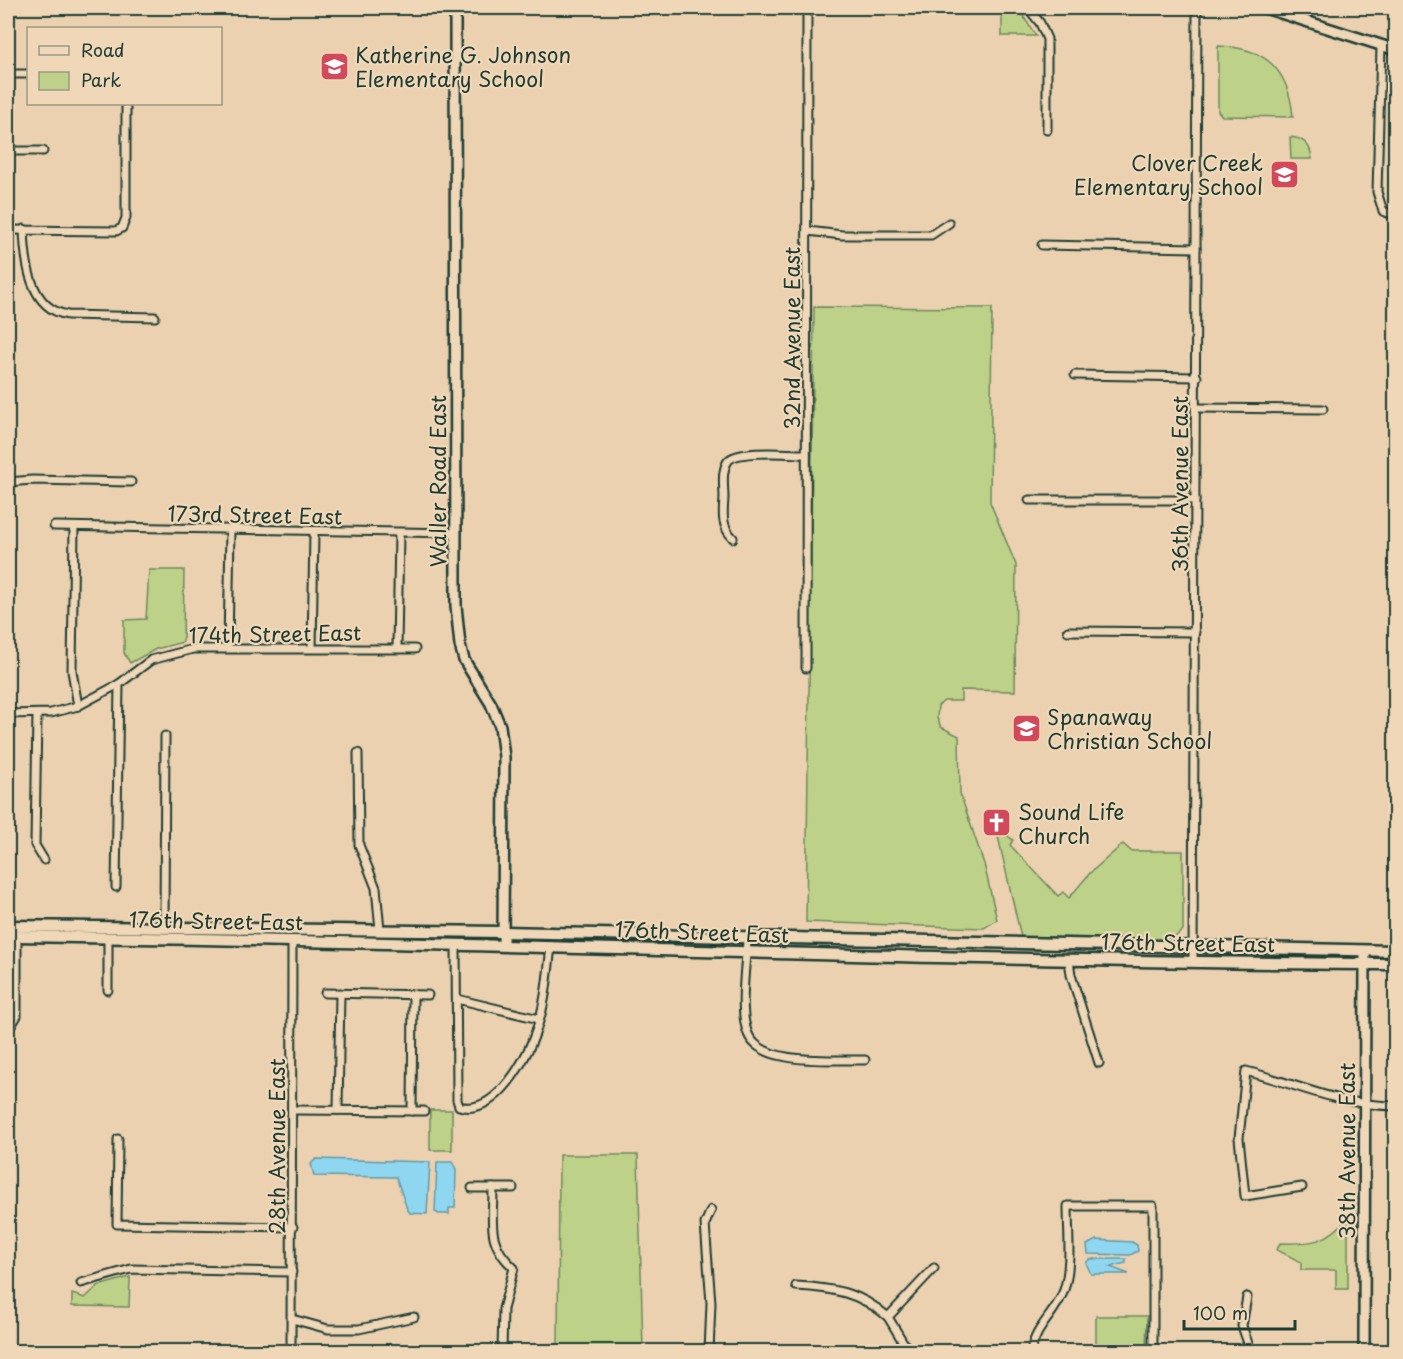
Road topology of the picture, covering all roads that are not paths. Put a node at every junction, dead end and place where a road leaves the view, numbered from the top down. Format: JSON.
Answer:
{"nodes":[{"id":1,"x":455,"y":8,"type":"edge"},
{"id":2,"x":807,"y":8,"type":"edge"},
{"id":3,"x":1028,"y":8,"type":"edge"},
{"id":4,"x":1197,"y":8,"type":"edge"},
{"id":5,"x":1265,"y":8,"type":"edge"},
{"id":6,"x":1381,"y":46,"type":"junction"},
{"id":7,"x":1395,"y":50,"type":"edge"},
{"id":8,"x":8,"y":74,"type":"edge"},
{"id":9,"x":27,"y":74,"type":"edge"},
{"id":10,"x":126,"y":105,"type":"edge"},
{"id":11,"x":1047,"y":130,"type":"dead end"},
{"id":12,"x":8,"y":151,"type":"edge"},
{"id":13,"x":43,"y":151,"type":"dead end"},
{"id":14,"x":1395,"y":216,"type":"edge"},
{"id":15,"x":949,"y":223,"type":"dead end"},
{"id":16,"x":24,"y":229,"type":"junction"},
{"id":17,"x":8,"y":230,"type":"edge"},
{"id":18,"x":808,"y":231,"type":"junction"},
{"id":19,"x":1042,"y":245,"type":"dead end"},
{"id":20,"x":1197,"y":248,"type":"junction"},
{"id":21,"x":155,"y":317,"type":"dead end"},
{"id":22,"x":1075,"y":375,"type":"dead end"},
{"id":23,"x":1197,"y":377,"type":"junction"},
{"id":24,"x":1196,"y":408,"type":"junction"},
{"id":25,"x":1323,"y":409,"type":"dead end"},
{"id":26,"x":807,"y":454,"type":"junction"},
{"id":27,"x":8,"y":482,"type":"edge"},
{"id":28,"x":131,"y":482,"type":"dead end"},
{"id":29,"x":1029,"y":500,"type":"dead end"},
{"id":30,"x":1195,"y":500,"type":"junction"},
{"id":31,"x":54,"y":526,"type":"dead end"},
{"id":32,"x":74,"y":527,"type":"junction"},
{"id":33,"x":230,"y":530,"type":"junction"},
{"id":34,"x":314,"y":532,"type":"junction"},
{"id":35,"x":399,"y":533,"type":"junction"},
{"id":36,"x":455,"y":533,"type":"junction"},
{"id":37,"x":733,"y":538,"type":"dead end"},
{"id":38,"x":1068,"y":631,"type":"dead end"},
{"id":39,"x":1195,"y":632,"type":"junction"},
{"id":40,"x":228,"y":647,"type":"junction"},
{"id":41,"x":312,"y":648,"type":"junction"},
{"id":42,"x":397,"y":648,"type":"junction"},
{"id":43,"x":415,"y":649,"type":"dead end"},
{"id":44,"x":806,"y":668,"type":"dead end"},
{"id":45,"x":119,"y":684,"type":"junction"},
{"id":46,"x":78,"y":706,"type":"junction"},
{"id":47,"x":8,"y":714,"type":"edge"},
{"id":48,"x":37,"y":714,"type":"junction"},
{"id":49,"x":165,"y":736,"type":"dead end"},
{"id":50,"x":358,"y":753,"type":"dead end"},
{"id":51,"x":44,"y":860,"type":"dead end"},
{"id":52,"x":116,"y":887,"type":"dead end"},
{"id":53,"x":8,"y":926,"type":"edge"},
{"id":54,"x":64,"y":927,"type":"junction"},
{"id":55,"x":164,"y":928,"type":"junction"},
{"id":56,"x":343,"y":930,"type":"junction"},
{"id":57,"x":380,"y":930,"type":"junction"},
{"id":58,"x":503,"y":932,"type":"junction"},
{"id":59,"x":11,"y":935,"type":"edge"},
{"id":60,"x":108,"y":939,"type":"junction"},
{"id":61,"x":747,"y":939,"type":"junction"},
{"id":62,"x":292,"y":941,"type":"junction"},
{"id":63,"x":456,"y":944,"type":"junction"},
{"id":64,"x":503,"y":945,"type":"junction"},
{"id":65,"x":551,"y":946,"type":"junction"},
{"id":66,"x":1193,"y":948,"type":"junction"},
{"id":67,"x":746,"y":951,"type":"junction"},
{"id":68,"x":1365,"y":951,"type":"junction"},
{"id":69,"x":1395,"y":951,"type":"edge"},
{"id":70,"x":1069,"y":960,"type":"junction"},
{"id":71,"x":1193,"y":960,"type":"junction"},
{"id":72,"x":1365,"y":964,"type":"junction"},
{"id":73,"x":1395,"y":964,"type":"edge"},
{"id":74,"x":108,"y":990,"type":"dead end"},
{"id":75,"x":325,"y":993,"type":"dead end"},
{"id":76,"x":340,"y":993,"type":"junction"},
{"id":77,"x":413,"y":994,"type":"junction"},
{"id":78,"x":428,"y":994,"type":"dead end"},
{"id":79,"x":457,"y":999,"type":"junction"},
{"id":80,"x":539,"y":1019,"type":"junction"},
{"id":81,"x":8,"y":1031,"type":"edge"},
{"id":82,"x":865,"y":1060,"type":"dead end"},
{"id":83,"x":1100,"y":1063,"type":"dead end"},
{"id":84,"x":1364,"y":1105,"type":"junction"},
{"id":85,"x":1395,"y":1106,"type":"edge"},
{"id":86,"x":293,"y":1110,"type":"junction"},
{"id":87,"x":338,"y":1110,"type":"junction"},
{"id":88,"x":412,"y":1111,"type":"junction"},
{"id":89,"x":424,"y":1111,"type":"dead end"},
{"id":90,"x":117,"y":1139,"type":"dead end"},
{"id":91,"x":1302,"y":1187,"type":"dead end"},
{"id":92,"x":472,"y":1188,"type":"dead end"},
{"id":93,"x":493,"y":1188,"type":"junction"},
{"id":94,"x":513,"y":1188,"type":"dead end"},
{"id":95,"x":711,"y":1210,"type":"dead end"},
{"id":96,"x":293,"y":1227,"type":"junction"},
{"id":97,"x":934,"y":1268,"type":"dead end"},
{"id":98,"x":292,"y":1272,"type":"junction"},
{"id":99,"x":81,"y":1283,"type":"dead end"},
{"id":100,"x":796,"y":1286,"type":"dead end"},
{"id":101,"x":1247,"y":1297,"type":"dead end"},
{"id":102,"x":414,"y":1317,"type":"dead end"},
{"id":103,"x":888,"y":1317,"type":"junction"},
{"id":104,"x":292,"y":1319,"type":"junction"},
{"id":105,"x":291,"y":1352,"type":"edge"},
{"id":106,"x":502,"y":1352,"type":"edge"},
{"id":107,"x":709,"y":1352,"type":"edge"},
{"id":108,"x":909,"y":1352,"type":"edge"},
{"id":109,"x":1031,"y":1352,"type":"edge"},
{"id":110,"x":1153,"y":1352,"type":"edge"},
{"id":111,"x":1251,"y":1352,"type":"edge"},
{"id":112,"x":1364,"y":1352,"type":"edge"}],
"edges":[{"from":1,"to":36,"type":"street","name":"Waller Road East"},
{"from":2,"to":18,"type":"street","name":"32nd Avenue East"},
{"from":3,"to":11,"type":"street"},
{"from":4,"to":20,"type":"street","name":"36th Avenue East"},
{"from":5,"to":6,"type":"street"},
{"from":6,"to":7,"type":"street"},
{"from":6,"to":14,"type":"street"},
{"from":8,"to":9,"type":"street"},
{"from":10,"to":16,"type":"street"},
{"from":12,"to":13,"type":"street"},
{"from":15,"to":18,"type":"street"},
{"from":16,"to":17,"type":"street"},
{"from":16,"to":21,"type":"street"},
{"from":18,"to":26,"type":"street","name":"32nd Avenue East"},
{"from":19,"to":20,"type":"street"},
{"from":20,"to":23,"type":"street","name":"36th Avenue East"},
{"from":22,"to":23,"type":"street"},
{"from":23,"to":24,"type":"street","name":"36th Avenue East"},
{"from":24,"to":25,"type":"street"},
{"from":24,"to":30,"type":"street","name":"36th Avenue East"},
{"from":26,"to":37,"type":"street"},
{"from":26,"to":44,"type":"street","name":"32nd Avenue East"},
{"from":27,"to":28,"type":"street"},
{"from":29,"to":30,"type":"street"},
{"from":30,"to":39,"type":"street","name":"36th Avenue East"},
{"from":31,"to":32,"type":"street","name":"173rd Street East"},
{"from":32,"to":33,"type":"street","name":"173rd Street East"},
{"from":32,"to":46,"type":"street"},
{"from":33,"to":34,"type":"street","name":"173rd Street East"},
{"from":33,"to":40,"type":"street"},
{"from":34,"to":35,"type":"street","name":"173rd Street East"},
{"from":34,"to":41,"type":"street"},
{"from":35,"to":36,"type":"street","name":"173rd Street East"},
{"from":35,"to":42,"type":"street"},
{"from":36,"to":58,"type":"street","name":"Waller Road East"},
{"from":38,"to":39,"type":"street"},
{"from":39,"to":66,"type":"street","name":"36th Avenue East"},
{"from":40,"to":41,"type":"street","name":"174th Street East"},
{"from":40,"to":45,"type":"street","name":"174th Street East"},
{"from":41,"to":42,"type":"street","name":"174th Street East"},
{"from":42,"to":43,"type":"street","name":"174th Street East"},
{"from":45,"to":46,"type":"street","name":"174th Street East"},
{"from":45,"to":52,"type":"street"},
{"from":46,"to":48,"type":"street","name":"174th Street East"},
{"from":47,"to":48,"type":"street","name":"174th Street East"},
{"from":48,"to":51,"type":"street"},
{"from":49,"to":55,"type":"street"},
{"from":50,"to":57,"type":"street"},
{"from":53,"to":54,"type":"main road","name":"176th Street East"},
{"from":54,"to":55,"type":"main road","name":"176th Street East"},
{"from":54,"to":59,"type":"main road"},
{"from":55,"to":56,"type":"main road","name":"176th Street East"},
{"from":56,"to":57,"type":"main road","name":"176th Street East"},
{"from":56,"to":62,"type":"main road"},
{"from":57,"to":58,"type":"main road","name":"176th Street East"},
{"from":58,"to":61,"type":"main road","name":"176th Street East"},
{"from":58,"to":64,"type":"street","name":"Waller Road East"},
{"from":59,"to":60,"type":"main road","name":"176th Street East"},
{"from":59,"to":81,"type":"street"},
{"from":60,"to":62,"type":"main road","name":"176th Street East"},
{"from":60,"to":74,"type":"street"},
{"from":61,"to":66,"type":"main road","name":"176th Street East"},
{"from":61,"to":67,"type":"street"},
{"from":62,"to":63,"type":"main road","name":"176th Street East"},
{"from":62,"to":86,"type":"street","name":"28th Avenue East"},
{"from":63,"to":64,"type":"main road","name":"176th Street East"},
{"from":63,"to":79,"type":"street"},
{"from":64,"to":65,"type":"main road","name":"176th Street East"},
{"from":65,"to":67,"type":"main road","name":"176th Street East"},
{"from":65,"to":80,"type":"street"},
{"from":66,"to":68,"type":"main road","name":"176th Street East"},
{"from":66,"to":71,"type":"street","name":"36th Avenue East"},
{"from":67,"to":70,"type":"main road","name":"176th Street East"},
{"from":67,"to":82,"type":"street"},
{"from":68,"to":69,"type":"main road","name":"176th Street East"},
{"from":68,"to":72,"type":"street","name":"38th Avenue East"},
{"from":70,"to":71,"type":"main road","name":"176th Street East"},
{"from":70,"to":83,"type":"street"},
{"from":71,"to":72,"type":"main road","name":"176th Street East"},
{"from":72,"to":73,"type":"main road","name":"176th Street East"},
{"from":72,"to":84,"type":"street","name":"38th Avenue East"},
{"from":75,"to":76,"type":"street"},
{"from":76,"to":77,"type":"street"},
{"from":76,"to":87,"type":"street"},
{"from":77,"to":78,"type":"street"},
{"from":77,"to":88,"type":"street"},
{"from":79,"to":80,"type":"street"},
{"from":79,"to":80,"type":"street"},
{"from":84,"to":85,"type":"street"},
{"from":84,"to":91,"type":"street"},
{"from":84,"to":112,"type":"street","name":"38th Avenue East"},
{"from":86,"to":87,"type":"street"},
{"from":86,"to":96,"type":"street","name":"28th Avenue East"},
{"from":87,"to":88,"type":"street"},
{"from":88,"to":89,"type":"street"},
{"from":90,"to":96,"type":"street"},
{"from":92,"to":93,"type":"street"},
{"from":93,"to":94,"type":"street"},
{"from":93,"to":106,"type":"street"},
{"from":95,"to":107,"type":"street"},
{"from":96,"to":98,"type":"street","name":"28th Avenue East"},
{"from":97,"to":103,"type":"street"},
{"from":98,"to":99,"type":"street"},
{"from":98,"to":104,"type":"street","name":"28th Avenue East"},
{"from":100,"to":103,"type":"street"},
{"from":101,"to":111,"type":"street"},
{"from":102,"to":104,"type":"street"},
{"from":103,"to":108,"type":"street"},
{"from":104,"to":105,"type":"street","name":"28th Avenue East"},
{"from":109,"to":110,"type":"street"}]}
